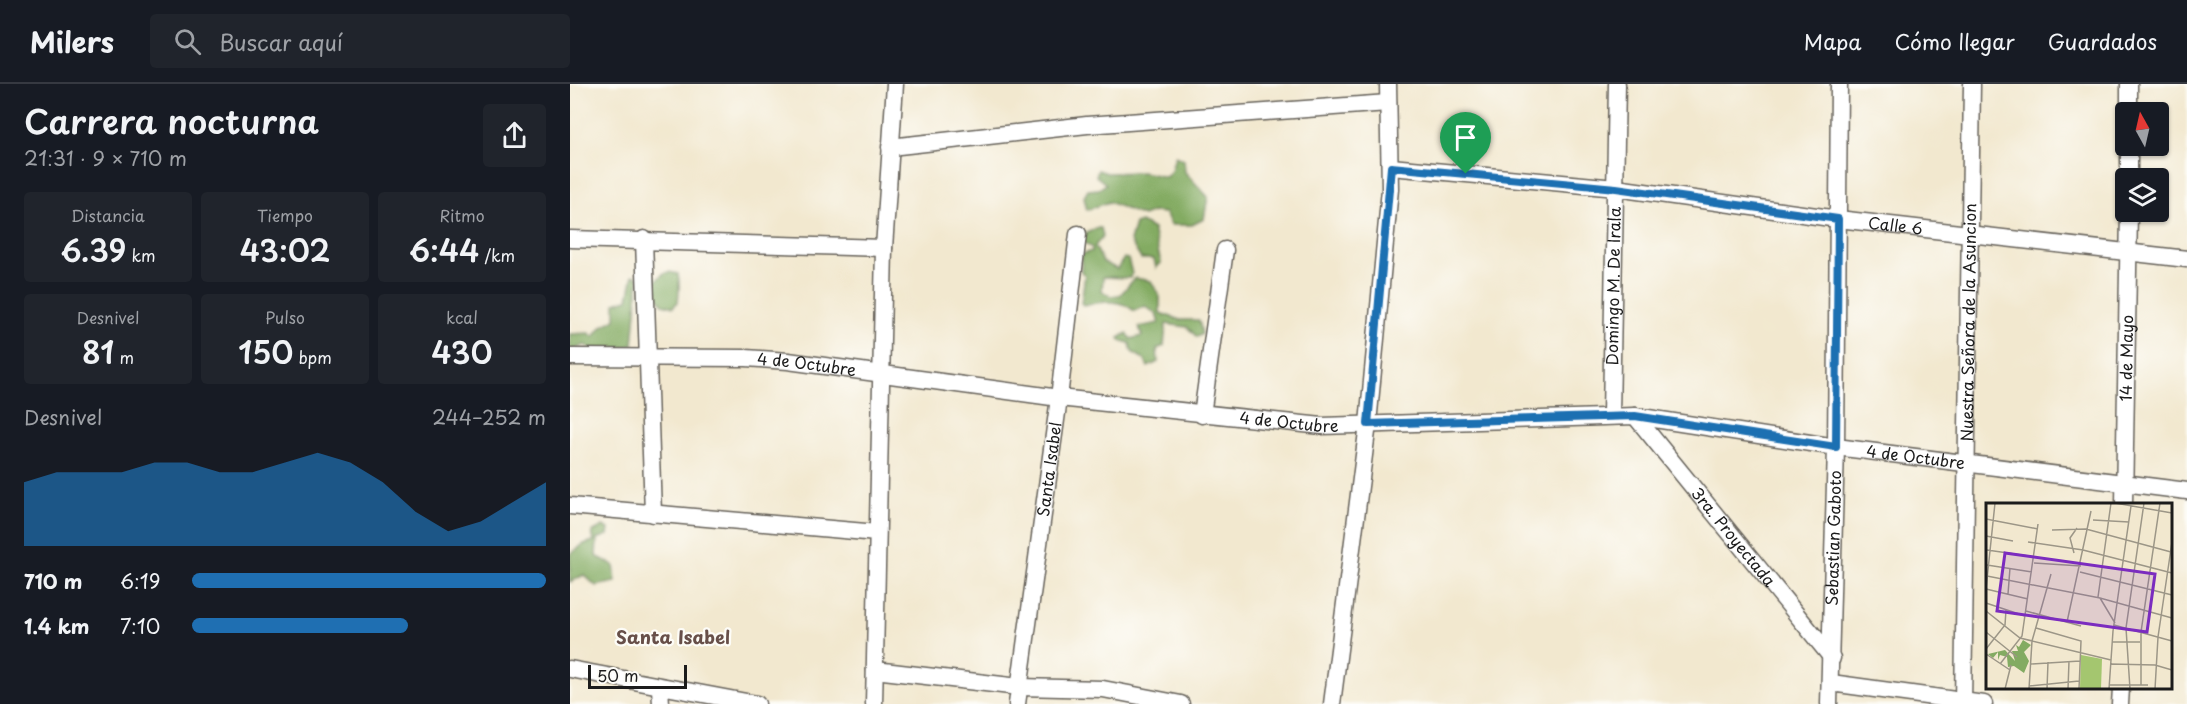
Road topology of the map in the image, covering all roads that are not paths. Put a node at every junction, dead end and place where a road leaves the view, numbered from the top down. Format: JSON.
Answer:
{"nodes":[{"id":1,"x":895,"y":84,"type":"edge"},
{"id":2,"x":1388,"y":84,"type":"edge"},
{"id":3,"x":1617,"y":84,"type":"edge"},
{"id":4,"x":1839,"y":84,"type":"edge"},
{"id":5,"x":1972,"y":84,"type":"edge"},
{"id":6,"x":2129,"y":84,"type":"edge"},
{"id":7,"x":2129,"y":102,"type":"edge"},
{"id":8,"x":1388,"y":103,"type":"junction"},
{"id":9,"x":890,"y":147,"type":"junction"},
{"id":10,"x":1391,"y":167,"type":"junction"},
{"id":11,"x":1616,"y":188,"type":"junction"},
{"id":12,"x":1838,"y":219,"type":"junction"},
{"id":13,"x":2129,"y":222,"type":"edge"},
{"id":14,"x":1078,"y":234,"type":"dead end"},
{"id":15,"x":1971,"y":234,"type":"junction"},
{"id":16,"x":570,"y":239,"type":"edge"},
{"id":17,"x":644,"y":239,"type":"junction"},
{"id":18,"x":884,"y":248,"type":"junction"},
{"id":19,"x":1225,"y":250,"type":"dead end"},
{"id":20,"x":2128,"y":251,"type":"junction"},
{"id":21,"x":2187,"y":259,"type":"edge"},
{"id":22,"x":648,"y":356,"type":"junction"},
{"id":23,"x":570,"y":357,"type":"edge"},
{"id":24,"x":880,"y":372,"type":"junction"},
{"id":25,"x":1059,"y":398,"type":"junction"},
{"id":26,"x":1202,"y":415,"type":"junction"},
{"id":27,"x":1611,"y":415,"type":"junction"},
{"id":28,"x":1635,"y":416,"type":"junction"},
{"id":29,"x":1368,"y":424,"type":"junction"},
{"id":30,"x":1836,"y":447,"type":"junction"},
{"id":31,"x":1968,"y":464,"type":"junction"},
{"id":32,"x":2124,"y":483,"type":"junction"},
{"id":33,"x":2187,"y":491,"type":"edge"},
{"id":34,"x":2124,"y":503,"type":"edge"},
{"id":35,"x":570,"y":506,"type":"edge"},
{"id":36,"x":653,"y":514,"type":"junction"},
{"id":37,"x":877,"y":533,"type":"junction"},
{"id":38,"x":1832,"y":658,"type":"junction"},
{"id":39,"x":570,"y":669,"type":"edge"},
{"id":40,"x":875,"y":670,"type":"junction"},
{"id":41,"x":1831,"y":683,"type":"junction"},
{"id":42,"x":1019,"y":687,"type":"junction"},
{"id":43,"x":660,"y":696,"type":"edge"},
{"id":44,"x":1963,"y":703,"type":"edge"},
{"id":45,"x":757,"y":704,"type":"edge"},
{"id":46,"x":874,"y":704,"type":"edge"},
{"id":47,"x":1017,"y":704,"type":"edge"},
{"id":48,"x":1181,"y":704,"type":"edge"},
{"id":49,"x":1332,"y":704,"type":"edge"},
{"id":50,"x":1829,"y":704,"type":"edge"},
{"id":51,"x":1983,"y":704,"type":"edge"}],
"edges":[{"from":1,"to":9,"type":"street"},
{"from":2,"to":8,"type":"street"},
{"from":3,"to":11,"type":"street","name":"Domingo M. De Irala"},
{"from":4,"to":12,"type":"street","name":"Sebastian Gaboto"},
{"from":5,"to":15,"type":"street","name":"Nuestra Señora de la Asuncion"},
{"from":6,"to":7,"type":"street"},
{"from":8,"to":9,"type":"street"},
{"from":8,"to":10,"type":"street"},
{"from":9,"to":18,"type":"street"},
{"from":10,"to":11,"type":"street","name":"Calle 6"},
{"from":10,"to":29,"type":"street"},
{"from":11,"to":12,"type":"street","name":"Calle 6"},
{"from":11,"to":27,"type":"street","name":"Domingo M. De Irala"},
{"from":12,"to":15,"type":"street","name":"Calle 6"},
{"from":12,"to":30,"type":"street","name":"Sebastian Gaboto"},
{"from":13,"to":20,"type":"street","name":"14 de Mayo"},
{"from":14,"to":25,"type":"street","name":"Santa Isabel"},
{"from":15,"to":20,"type":"street","name":"Calle 6"},
{"from":15,"to":31,"type":"street","name":"Nuestra Señora de la Asuncion"},
{"from":16,"to":17,"type":"street"},
{"from":17,"to":18,"type":"street"},
{"from":17,"to":22,"type":"street"},
{"from":18,"to":24,"type":"street"},
{"from":19,"to":26,"type":"street"},
{"from":20,"to":21,"type":"street","name":"Calle 6"},
{"from":20,"to":32,"type":"street","name":"14 de Mayo"},
{"from":22,"to":23,"type":"street","name":"4 de Octubre"},
{"from":22,"to":24,"type":"street","name":"4 de Octubre"},
{"from":22,"to":36,"type":"street"},
{"from":24,"to":25,"type":"street","name":"4 de Octubre"},
{"from":24,"to":37,"type":"street"},
{"from":25,"to":26,"type":"street","name":"4 de Octubre"},
{"from":25,"to":42,"type":"street","name":"Santa Isabel"},
{"from":26,"to":29,"type":"street","name":"4 de Octubre"},
{"from":27,"to":28,"type":"street","name":"4 de Octubre"},
{"from":27,"to":29,"type":"street","name":"4 de Octubre"},
{"from":28,"to":30,"type":"street","name":"4 de Octubre"},
{"from":28,"to":38,"type":"street","name":"3ra. Proyectada"},
{"from":29,"to":49,"type":"street"},
{"from":30,"to":31,"type":"street","name":"4 de Octubre"},
{"from":30,"to":38,"type":"street","name":"Sebastian Gaboto"},
{"from":31,"to":32,"type":"street","name":"4 de Octubre"},
{"from":31,"to":44,"type":"street","name":"Nuestra Señora de la Asuncion"},
{"from":32,"to":33,"type":"street","name":"4 de Octubre"},
{"from":32,"to":34,"type":"street","name":"14 de Mayo"},
{"from":35,"to":36,"type":"street"},
{"from":36,"to":37,"type":"street"},
{"from":37,"to":40,"type":"street"},
{"from":38,"to":41,"type":"street","name":"Sebastian Gaboto"},
{"from":39,"to":43,"type":"street"},
{"from":40,"to":42,"type":"street"},
{"from":40,"to":46,"type":"street"},
{"from":41,"to":44,"type":"street"},
{"from":41,"to":50,"type":"street","name":"Sebastian Gaboto"},
{"from":42,"to":47,"type":"street","name":"Santa Isabel"},
{"from":42,"to":48,"type":"street"},
{"from":43,"to":45,"type":"street"},
{"from":44,"to":51,"type":"street"}]}
